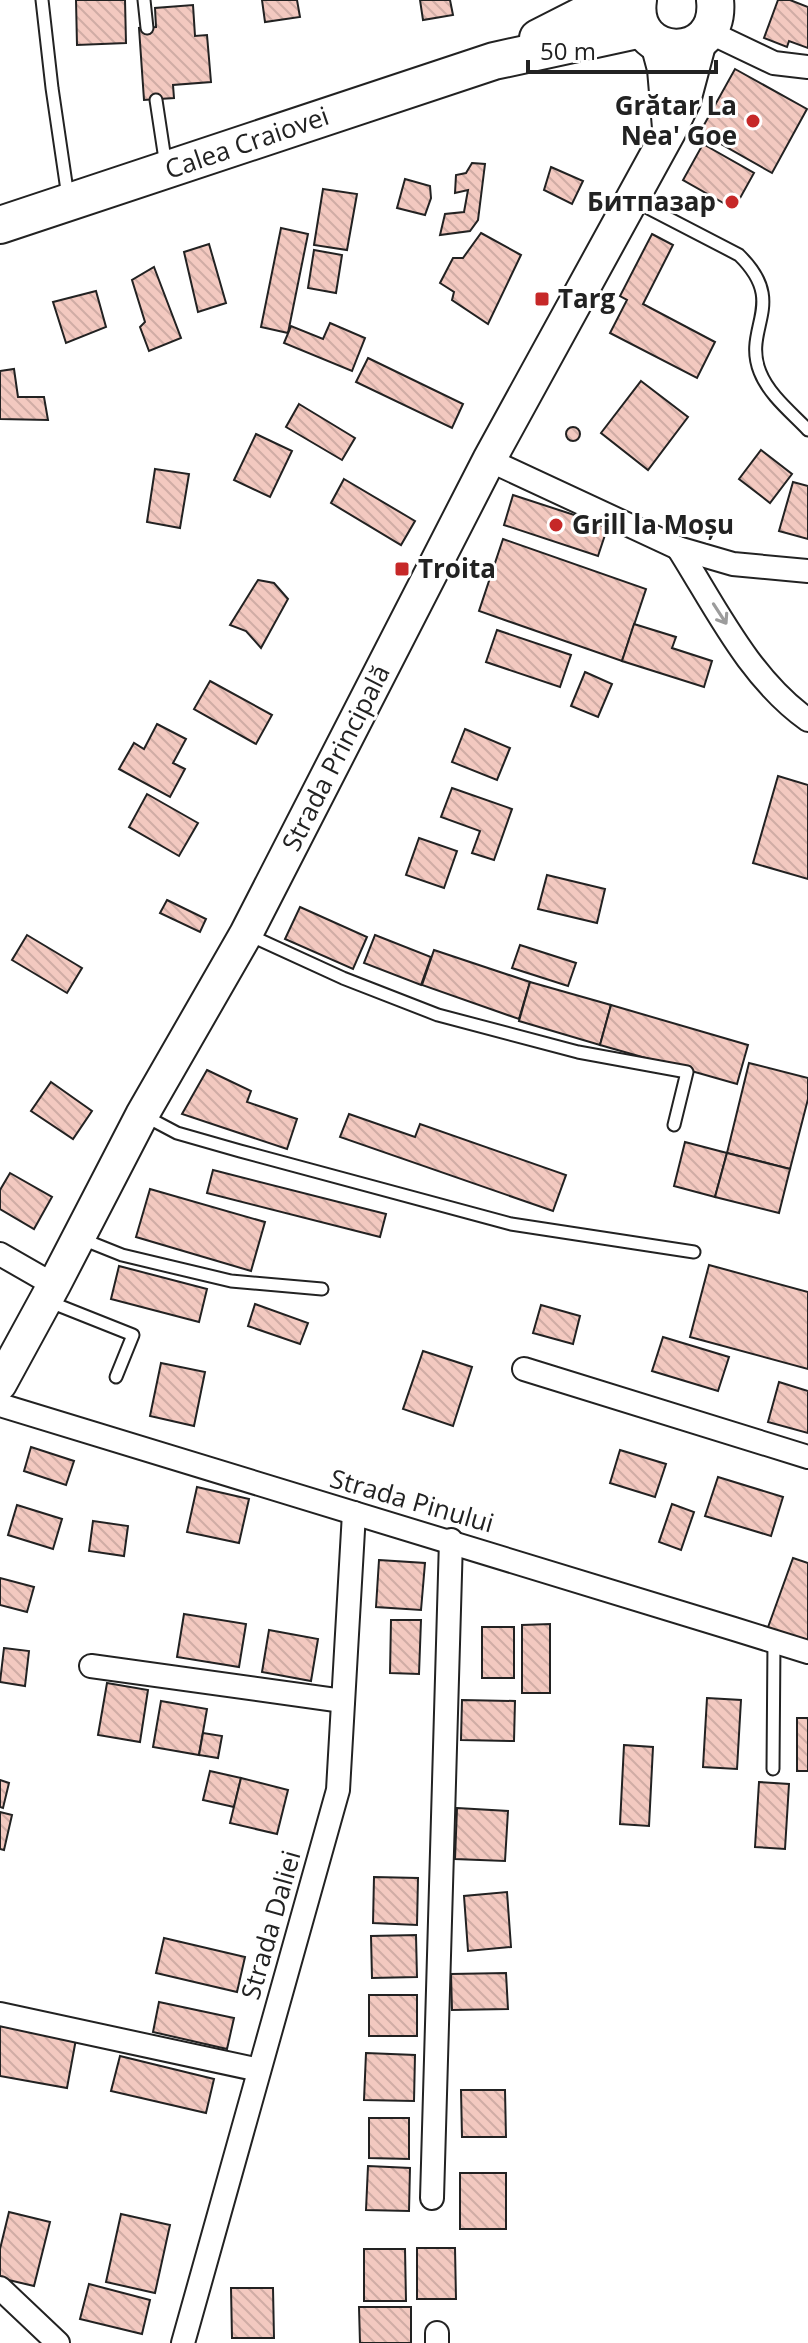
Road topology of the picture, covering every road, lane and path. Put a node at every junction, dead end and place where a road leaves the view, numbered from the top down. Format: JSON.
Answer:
{"nodes":[{"id":1,"x":42,"y":0,"type":"edge"},
{"id":2,"x":144,"y":0,"type":"edge"},
{"id":3,"x":613,"y":0,"type":"edge"},
{"id":4,"x":712,"y":20,"type":"edge"},
{"id":5,"x":646,"y":24,"type":"edge"},
{"id":6,"x":147,"y":28,"type":"dead end"},
{"id":7,"x":494,"y":61,"type":"junction"},
{"id":8,"x":808,"y":67,"type":"edge"},
{"id":9,"x":156,"y":100,"type":"dead end"},
{"id":10,"x":669,"y":132,"type":"junction"},
{"id":11,"x":166,"y":171,"type":"junction"},
{"id":12,"x":633,"y":200,"type":"junction"},
{"id":13,"x":69,"y":202,"type":"junction"},
{"id":14,"x":0,"y":225,"type":"edge"},
{"id":15,"x":808,"y":430,"type":"edge"},
{"id":16,"x":489,"y":460,"type":"junction"},
{"id":17,"x":678,"y":548,"type":"junction"},
{"id":18,"x":808,"y":571,"type":"edge"},
{"id":19,"x":808,"y":720,"type":"edge"},
{"id":20,"x":246,"y":934,"type":"junction"},
{"id":21,"x":142,"y":1115,"type":"junction"},
{"id":22,"x":674,"y":1125,"type":"dead end"},
{"id":23,"x":78,"y":1237,"type":"junction"},
{"id":24,"x":694,"y":1252,"type":"dead end"},
{"id":25,"x":0,"y":1254,"type":"edge"},
{"id":26,"x":322,"y":1289,"type":"dead end"},
{"id":27,"x":50,"y":1293,"type":"junction"},
{"id":28,"x":524,"y":1369,"type":"dead end"},
{"id":29,"x":116,"y":1377,"type":"dead end"},
{"id":30,"x":0,"y":1384,"type":"edge"},
{"id":31,"x":0,"y":1405,"type":"edge"},
{"id":32,"x":808,"y":1457,"type":"edge"},
{"id":33,"x":354,"y":1513,"type":"junction"},
{"id":34,"x":451,"y":1540,"type":"junction"},
{"id":35,"x":774,"y":1641,"type":"junction"},
{"id":36,"x":808,"y":1652,"type":"edge"},
{"id":37,"x":91,"y":1666,"type":"dead end"},
{"id":38,"x":343,"y":1701,"type":"junction"},
{"id":39,"x":773,"y":1769,"type":"dead end"},
{"id":40,"x":0,"y":2014,"type":"edge"},
{"id":41,"x":259,"y":2070,"type":"junction"},
{"id":42,"x":432,"y":2198,"type":"dead end"},
{"id":43,"x":0,"y":2288,"type":"edge"},
{"id":44,"x":58,"y":2343,"type":"edge"},
{"id":45,"x":183,"y":2343,"type":"edge"}],
"edges":[{"from":1,"to":13,"type":"lane"},
{"from":2,"to":6,"type":"lane"},
{"from":3,"to":7,"type":"main road","name":"Calea Craiovei"},
{"from":4,"to":5,"type":"main road","name":"Calea Craiovei"},
{"from":4,"to":8,"type":"street"},
{"from":4,"to":10,"type":"main road","name":"Strada Principală"},
{"from":5,"to":7,"type":"main road","name":"Calea Craiovei"},
{"from":5,"to":10,"type":"main road"},
{"from":7,"to":11,"type":"main road","name":"Calea Craiovei"},
{"from":9,"to":11,"type":"lane"},
{"from":10,"to":12,"type":"main road","name":"Strada Principală"},
{"from":11,"to":13,"type":"main road","name":"Calea Craiovei"},
{"from":12,"to":15,"type":"lane"},
{"from":12,"to":16,"type":"main road","name":"Strada Principală"},
{"from":13,"to":14,"type":"main road","name":"Calea Craiovei"},
{"from":16,"to":17,"type":"street"},
{"from":16,"to":20,"type":"main road","name":"Strada Principală"},
{"from":17,"to":18,"type":"street"},
{"from":17,"to":19,"type":"street","one_way":true},
{"from":20,"to":21,"type":"main road","name":"Strada Principală"},
{"from":20,"to":22,"type":"lane"},
{"from":21,"to":23,"type":"main road","name":"Strada Principală"},
{"from":21,"to":24,"type":"lane"},
{"from":23,"to":26,"type":"lane"},
{"from":23,"to":27,"type":"main road","name":"Strada Principală"},
{"from":25,"to":27,"type":"street"},
{"from":27,"to":29,"type":"lane"},
{"from":27,"to":30,"type":"main road","name":"Strada Principală"},
{"from":28,"to":32,"type":"street"},
{"from":31,"to":33,"type":"street","name":"Strada Pinului"},
{"from":33,"to":34,"type":"street","name":"Strada Pinului"},
{"from":33,"to":38,"type":"street","name":"Strada Daliei"},
{"from":34,"to":35,"type":"street","name":"Strada Pinului"},
{"from":34,"to":42,"type":"street"},
{"from":35,"to":36,"type":"street","name":"Strada Pinului"},
{"from":35,"to":39,"type":"lane"},
{"from":37,"to":38,"type":"street"},
{"from":38,"to":41,"type":"street","name":"Strada Daliei"},
{"from":40,"to":41,"type":"street"},
{"from":41,"to":45,"type":"street","name":"Strada Daliei"},
{"from":43,"to":44,"type":"street"}]}
